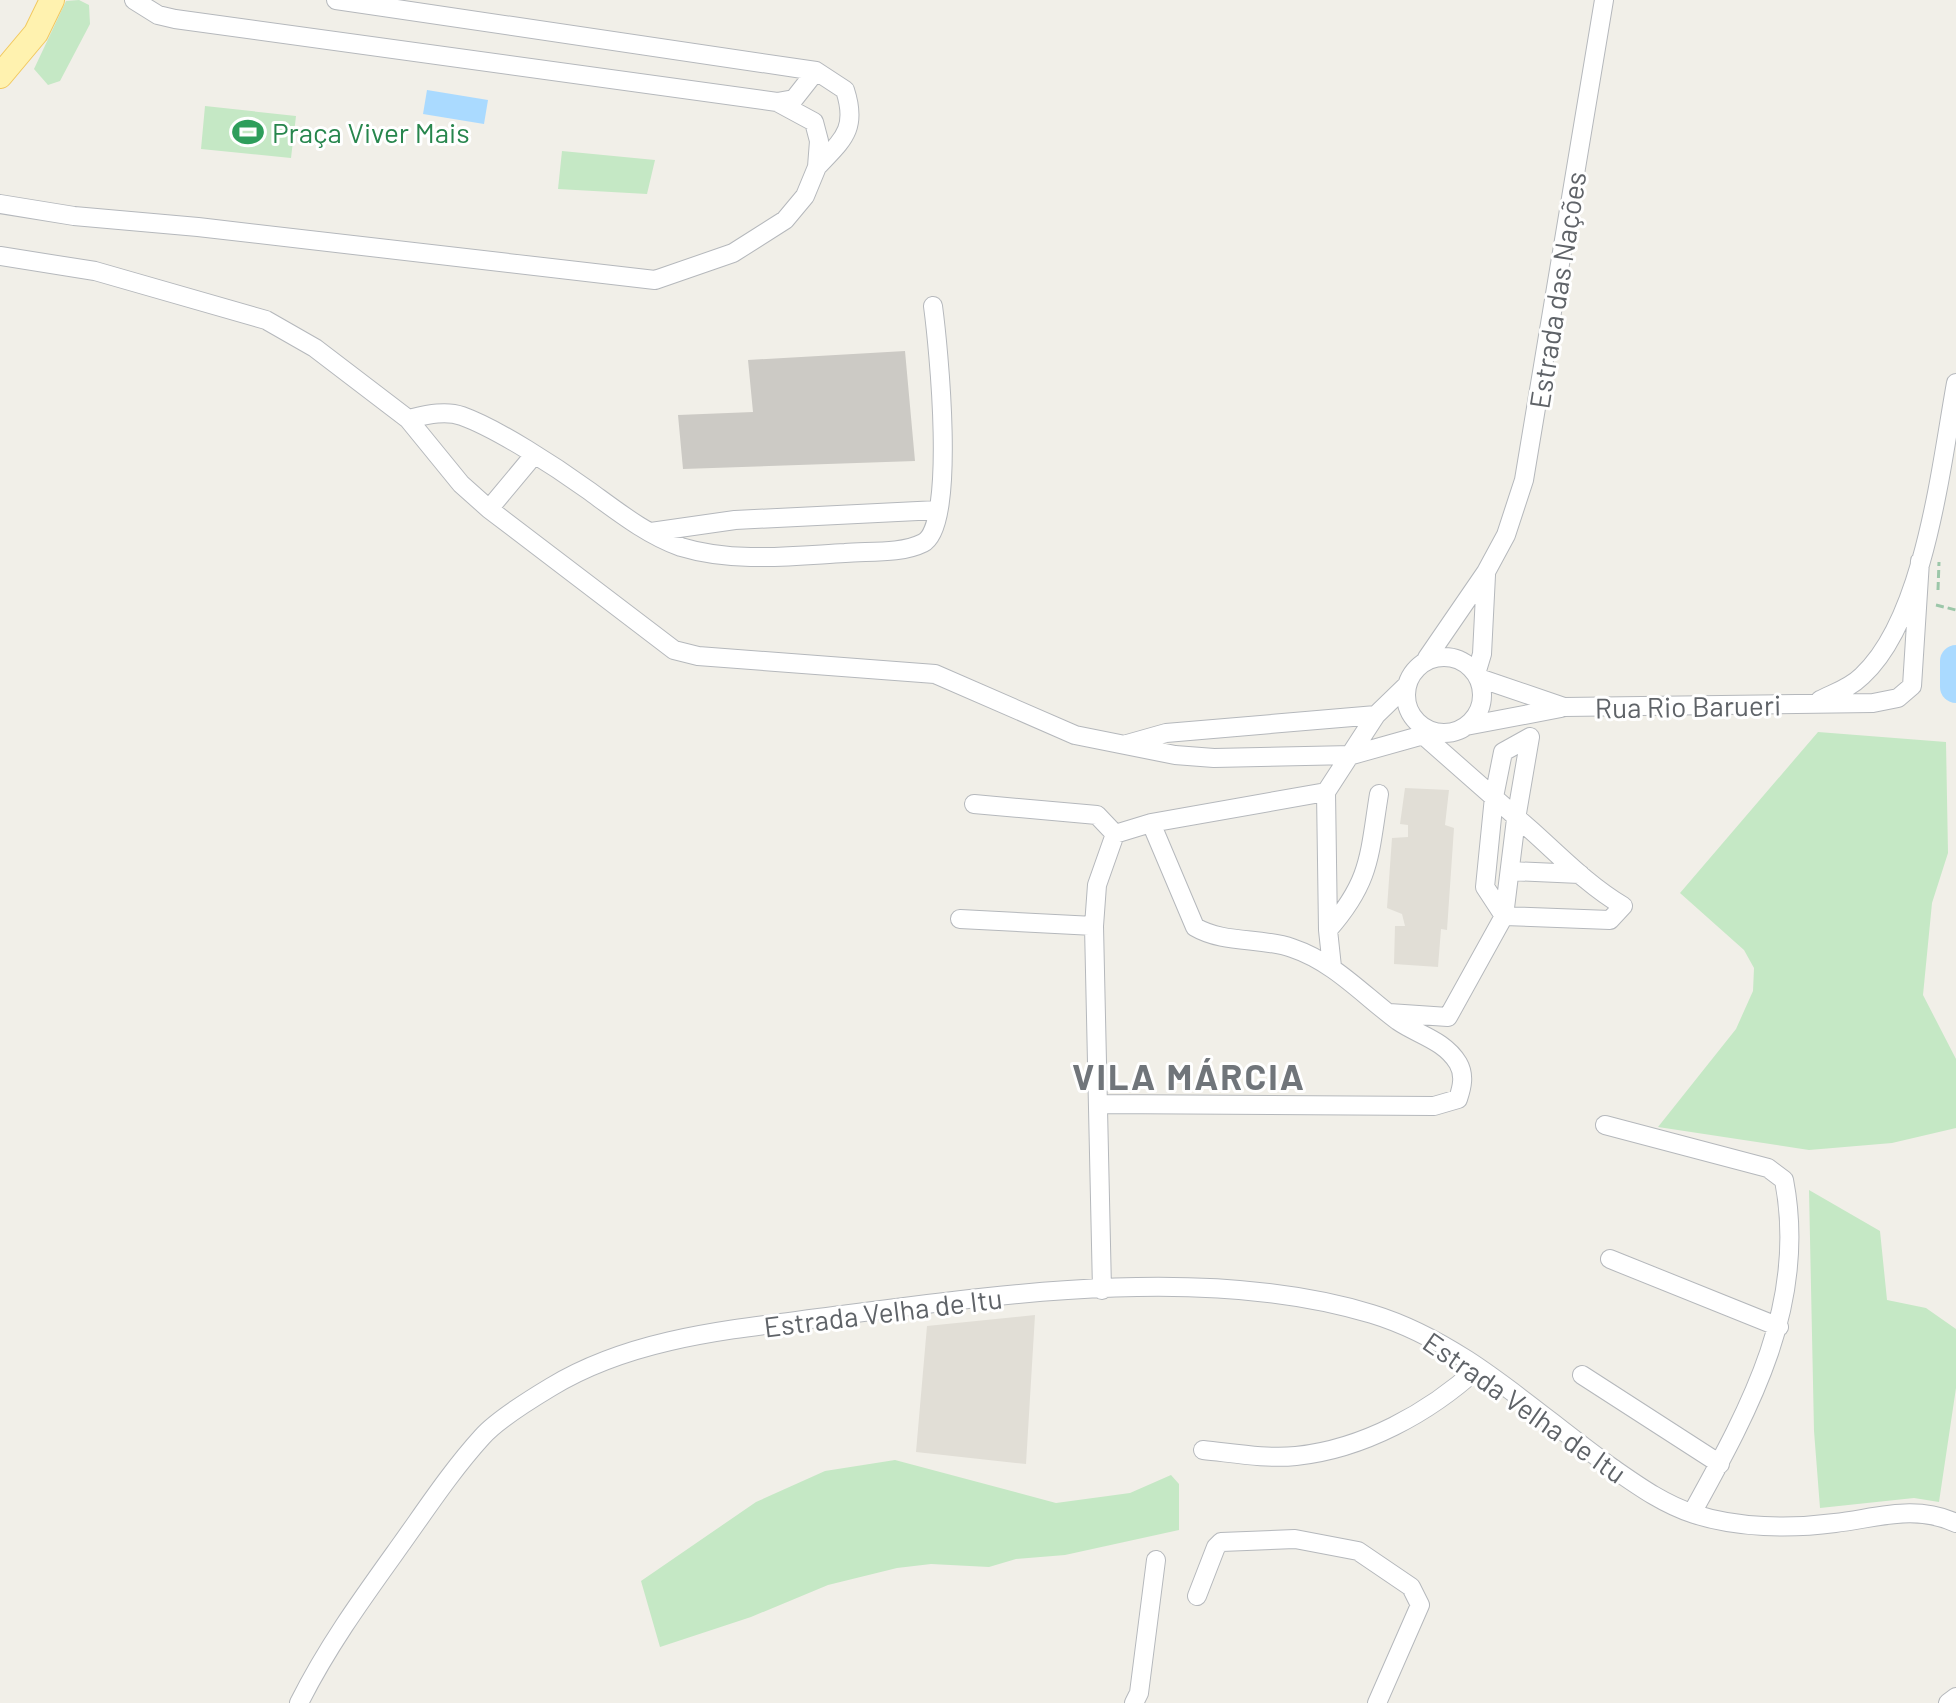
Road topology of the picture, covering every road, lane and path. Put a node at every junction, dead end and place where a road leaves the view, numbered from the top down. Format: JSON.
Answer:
{"nodes":[{"id":1,"x":52,"y":0,"type":"edge"},
{"id":2,"x":336,"y":0,"type":"edge"},
{"id":3,"x":1604,"y":0,"type":"edge"},
{"id":4,"x":144,"y":3,"type":"edge"},
{"id":5,"x":816,"y":71,"type":"junction"},
{"id":6,"x":0,"y":76,"type":"edge"},
{"id":7,"x":777,"y":102,"type":"junction"},
{"id":8,"x":817,"y":167,"type":"junction"},
{"id":9,"x":0,"y":204,"type":"edge"},
{"id":10,"x":0,"y":256,"type":"edge"},
{"id":11,"x":933,"y":306,"type":"dead end"},
{"id":12,"x":1956,"y":383,"type":"edge"},
{"id":13,"x":408,"y":419,"type":"junction"},
{"id":14,"x":534,"y":455,"type":"junction"},
{"id":15,"x":489,"y":509,"type":"junction"},
{"id":16,"x":938,"y":510,"type":"junction"},
{"id":17,"x":651,"y":532,"type":"junction"},
{"id":18,"x":1920,"y":561,"type":"junction"},
{"id":19,"x":1940,"y":569,"type":"dead end"},
{"id":20,"x":1486,"y":572,"type":"junction"},
{"id":21,"x":1956,"y":610,"type":"edge"},
{"id":22,"x":1427,"y":658,"type":"junction"},
{"id":23,"x":1478,"y":676,"type":"junction"},
{"id":24,"x":1407,"y":685,"type":"junction"},
{"id":25,"x":1812,"y":704,"type":"junction"},
{"id":26,"x":1564,"y":707,"type":"junction"},
{"id":27,"x":1376,"y":715,"type":"junction"},
{"id":28,"x":1466,"y":726,"type":"junction"},
{"id":29,"x":1428,"y":734,"type":"junction"},
{"id":30,"x":1125,"y":745,"type":"junction"},
{"id":31,"x":1352,"y":755,"type":"junction"},
{"id":32,"x":1326,"y":792,"type":"junction"},
{"id":33,"x":1379,"y":794,"type":"dead end"},
{"id":34,"x":1494,"y":797,"type":"junction"},
{"id":35,"x":974,"y":804,"type":"dead end"},
{"id":36,"x":1516,"y":817,"type":"junction"},
{"id":37,"x":1151,"y":823,"type":"junction"},
{"id":38,"x":1115,"y":834,"type":"junction"},
{"id":39,"x":1510,"y":871,"type":"junction"},
{"id":40,"x":1580,"y":874,"type":"junction"},
{"id":41,"x":1504,"y":916,"type":"junction"},
{"id":42,"x":960,"y":919,"type":"dead end"},
{"id":43,"x":1094,"y":926,"type":"junction"},
{"id":44,"x":1328,"y":930,"type":"junction"},
{"id":45,"x":1332,"y":967,"type":"junction"},
{"id":46,"x":1389,"y":1013,"type":"junction"},
{"id":47,"x":1099,"y":1104,"type":"junction"},
{"id":48,"x":1605,"y":1125,"type":"dead end"},
{"id":49,"x":1610,"y":1259,"type":"dead end"},
{"id":50,"x":1102,"y":1290,"type":"junction"},
{"id":51,"x":1779,"y":1327,"type":"junction"},
{"id":52,"x":1478,"y":1368,"type":"junction"},
{"id":53,"x":1582,"y":1375,"type":"dead end"},
{"id":54,"x":1203,"y":1450,"type":"dead end"},
{"id":55,"x":1720,"y":1464,"type":"junction"},
{"id":56,"x":1692,"y":1513,"type":"junction"},
{"id":57,"x":1956,"y":1523,"type":"edge"},
{"id":58,"x":1156,"y":1560,"type":"dead end"},
{"id":59,"x":1197,"y":1596,"type":"dead end"},
{"id":60,"x":1956,"y":1697,"type":"edge"},
{"id":61,"x":299,"y":1703,"type":"edge"},
{"id":62,"x":1134,"y":1703,"type":"edge"},
{"id":63,"x":1377,"y":1703,"type":"edge"},
{"id":64,"x":1948,"y":1703,"type":"edge"}],
"edges":[{"from":1,"to":6,"type":"main road"},
{"from":2,"to":5,"type":"street"},
{"from":3,"to":20,"type":"street","name":"Estrada das Nações"},
{"from":4,"to":7,"type":"street"},
{"from":5,"to":7,"type":"street"},
{"from":5,"to":8,"type":"street"},
{"from":7,"to":8,"type":"street"},
{"from":8,"to":9,"type":"street"},
{"from":10,"to":13,"type":"street"},
{"from":11,"to":16,"type":"street"},
{"from":12,"to":18,"type":"street"},
{"from":13,"to":14,"type":"street"},
{"from":13,"to":15,"type":"street"},
{"from":14,"to":15,"type":"street"},
{"from":14,"to":17,"type":"street"},
{"from":15,"to":30,"type":"street"},
{"from":16,"to":17,"type":"street"},
{"from":16,"to":17,"type":"street"},
{"from":18,"to":25,"type":"street"},
{"from":18,"to":25,"type":"street","name":"Rua Rio Barueri"},
{"from":19,"to":21,"type":"path"},
{"from":20,"to":22,"type":"street","name":"Estrada das Nações"},
{"from":20,"to":23,"type":"street","name":"Estrada das Nações"},
{"from":22,"to":23,"type":"street"},
{"from":22,"to":24,"type":"street"},
{"from":23,"to":26,"type":"street","name":"Rua Rio Barueri"},
{"from":23,"to":28,"type":"street"},
{"from":24,"to":27,"type":"street"},
{"from":24,"to":29,"type":"street"},
{"from":25,"to":26,"type":"street","name":"Rua Rio Barueri"},
{"from":26,"to":28,"type":"street","name":"Rua Rio Barueri"},
{"from":27,"to":30,"type":"street"},
{"from":27,"to":31,"type":"street"},
{"from":28,"to":29,"type":"street"},
{"from":29,"to":31,"type":"street"},
{"from":29,"to":34,"type":"street"},
{"from":30,"to":31,"type":"street"},
{"from":31,"to":32,"type":"street"},
{"from":32,"to":37,"type":"street"},
{"from":32,"to":44,"type":"street"},
{"from":33,"to":44,"type":"street"},
{"from":34,"to":36,"type":"street"},
{"from":34,"to":36,"type":"street"},
{"from":34,"to":41,"type":"street"},
{"from":35,"to":38,"type":"street"},
{"from":36,"to":39,"type":"street"},
{"from":36,"to":40,"type":"street"},
{"from":37,"to":38,"type":"street"},
{"from":37,"to":45,"type":"street"},
{"from":38,"to":43,"type":"street"},
{"from":39,"to":40,"type":"street"},
{"from":39,"to":41,"type":"street"},
{"from":40,"to":41,"type":"street"},
{"from":41,"to":46,"type":"street"},
{"from":42,"to":43,"type":"street"},
{"from":43,"to":47,"type":"street"},
{"from":44,"to":45,"type":"street"},
{"from":45,"to":46,"type":"street"},
{"from":46,"to":47,"type":"street"},
{"from":47,"to":50,"type":"street"},
{"from":48,"to":51,"type":"street"},
{"from":49,"to":51,"type":"street"},
{"from":50,"to":52,"type":"street","name":"Estrada Velha de Itu"},
{"from":50,"to":61,"type":"street","name":"Estrada Velha de Itu"},
{"from":51,"to":55,"type":"street"},
{"from":52,"to":54,"type":"street"},
{"from":52,"to":56,"type":"street","name":"Estrada Velha de Itu"},
{"from":53,"to":55,"type":"street"},
{"from":55,"to":56,"type":"street"},
{"from":56,"to":57,"type":"street","name":"Estrada Velha de Itu"},
{"from":58,"to":62,"type":"street"},
{"from":59,"to":63,"type":"street"},
{"from":60,"to":64,"type":"street"}]}
